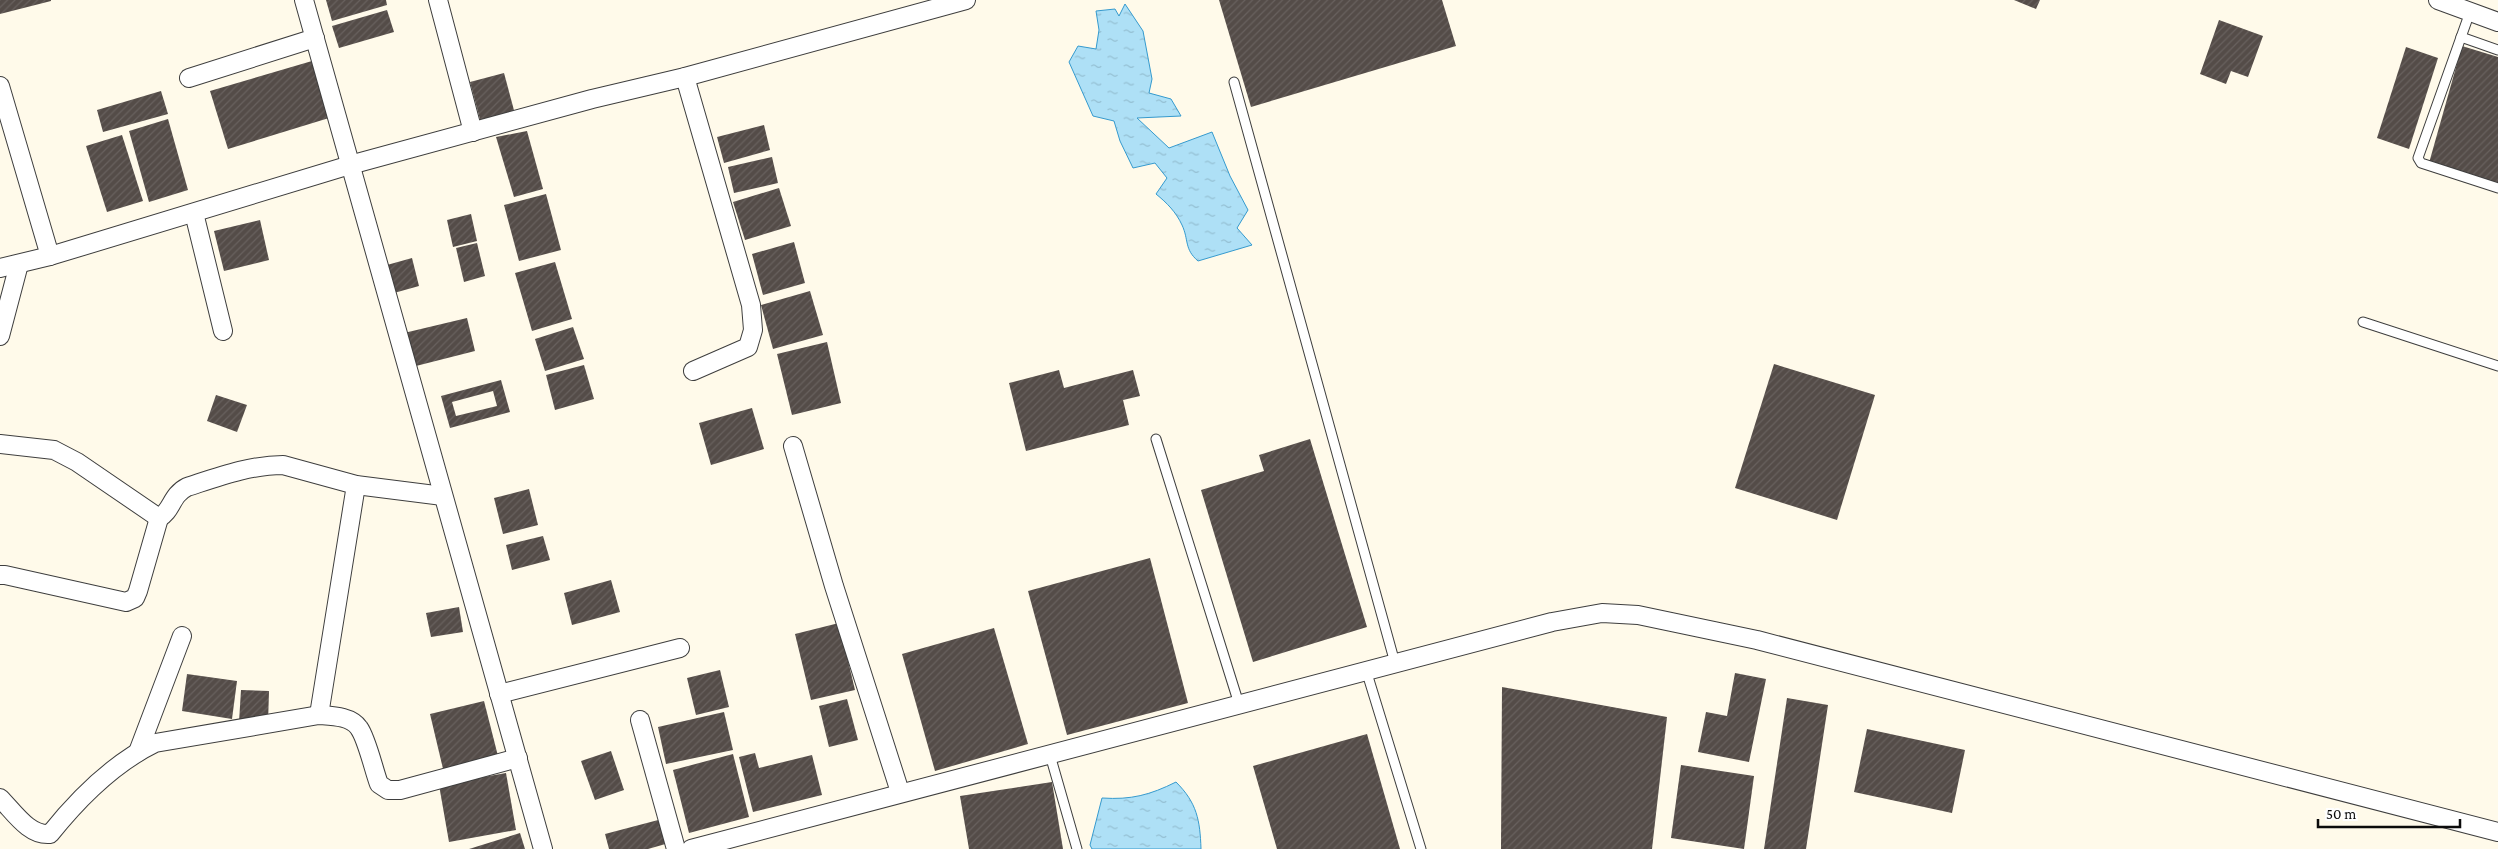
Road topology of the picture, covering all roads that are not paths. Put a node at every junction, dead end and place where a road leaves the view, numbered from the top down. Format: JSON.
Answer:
{"nodes":[{"id":1,"x":304,"y":0,"type":"edge"},
{"id":2,"x":438,"y":0,"type":"edge"},
{"id":3,"x":966,"y":0,"type":"edge"},
{"id":4,"x":2438,"y":0,"type":"edge"},
{"id":5,"x":2470,"y":12,"type":"junction"},
{"id":6,"x":2498,"y":22,"type":"edge"},
{"id":7,"x":2461,"y":37,"type":"junction"},
{"id":8,"x":315,"y":38,"type":"junction"},
{"id":9,"x":2498,"y":50,"type":"edge"},
{"id":10,"x":685,"y":77,"type":"junction"},
{"id":11,"x":189,"y":78,"type":"dead end"},
{"id":12,"x":1234,"y":82,"type":"dead end"},
{"id":13,"x":0,"y":86,"type":"edge"},
{"id":14,"x":472,"y":132,"type":"junction"},
{"id":15,"x":350,"y":164,"type":"junction"},
{"id":16,"x":2498,"y":188,"type":"edge"},
{"id":17,"x":194,"y":212,"type":"junction"},
{"id":18,"x":50,"y":256,"type":"junction"},
{"id":19,"x":19,"y":264,"type":"junction"},
{"id":20,"x":0,"y":268,"type":"edge"},
{"id":21,"x":2363,"y":322,"type":"dead end"},
{"id":22,"x":224,"y":331,"type":"dead end"},
{"id":23,"x":0,"y":336,"type":"edge"},
{"id":24,"x":2498,"y":366,"type":"edge"},
{"id":25,"x":692,"y":372,"type":"dead end"},
{"id":26,"x":1156,"y":439,"type":"dead end"},
{"id":27,"x":0,"y":444,"type":"edge"},
{"id":28,"x":793,"y":446,"type":"dead end"},
{"id":29,"x":356,"y":485,"type":"junction"},
{"id":30,"x":443,"y":496,"type":"junction"},
{"id":31,"x":159,"y":518,"type":"junction"},
{"id":32,"x":0,"y":575,"type":"edge"},
{"id":33,"x":182,"y":636,"type":"dead end"},
{"id":34,"x":680,"y":648,"type":"dead end"},
{"id":35,"x":1394,"y":663,"type":"junction"},
{"id":36,"x":1366,"y":670,"type":"junction"},
{"id":37,"x":500,"y":694,"type":"junction"},
{"id":38,"x":1239,"y":704,"type":"junction"},
{"id":39,"x":319,"y":715,"type":"junction"},
{"id":40,"x":640,"y":720,"type":"dead end"},
{"id":41,"x":138,"y":752,"type":"junction"},
{"id":42,"x":1050,"y":755,"type":"junction"},
{"id":43,"x":518,"y":758,"type":"junction"},
{"id":44,"x":900,"y":792,"type":"junction"},
{"id":45,"x":0,"y":798,"type":"edge"},
{"id":46,"x":2498,"y":832,"type":"edge"},
{"id":47,"x":543,"y":849,"type":"edge"},
{"id":48,"x":676,"y":849,"type":"edge"},
{"id":49,"x":691,"y":849,"type":"edge"},
{"id":50,"x":1077,"y":849,"type":"edge"},
{"id":51,"x":1421,"y":849,"type":"edge"}],
"edges":[{"from":1,"to":8,"type":"street"},
{"from":2,"to":14,"type":"street"},
{"from":3,"to":10,"type":"street"},
{"from":4,"to":5,"type":"street"},
{"from":5,"to":6,"type":"street"},
{"from":5,"to":7,"type":"lane"},
{"from":7,"to":9,"type":"lane"},
{"from":7,"to":16,"type":"lane"},
{"from":8,"to":11,"type":"street"},
{"from":8,"to":15,"type":"street"},
{"from":10,"to":14,"type":"street"},
{"from":10,"to":25,"type":"street"},
{"from":12,"to":35,"type":"lane"},
{"from":13,"to":18,"type":"street"},
{"from":14,"to":15,"type":"street"},
{"from":15,"to":17,"type":"street"},
{"from":15,"to":30,"type":"street"},
{"from":17,"to":18,"type":"street"},
{"from":17,"to":22,"type":"street"},
{"from":18,"to":19,"type":"street"},
{"from":19,"to":20,"type":"street"},
{"from":19,"to":23,"type":"street"},
{"from":21,"to":24,"type":"lane"},
{"from":26,"to":38,"type":"lane"},
{"from":27,"to":31,"type":"street"},
{"from":28,"to":44,"type":"street"},
{"from":29,"to":30,"type":"street"},
{"from":29,"to":31,"type":"street"},
{"from":29,"to":39,"type":"street"},
{"from":30,"to":37,"type":"street"},
{"from":31,"to":32,"type":"street"},
{"from":33,"to":41,"type":"street"},
{"from":34,"to":37,"type":"street"},
{"from":35,"to":36,"type":"street"},
{"from":35,"to":46,"type":"street"},
{"from":36,"to":38,"type":"street"},
{"from":36,"to":51,"type":"lane"},
{"from":37,"to":43,"type":"street"},
{"from":38,"to":42,"type":"street"},
{"from":39,"to":41,"type":"street"},
{"from":39,"to":43,"type":"street"},
{"from":40,"to":48,"type":"street"},
{"from":41,"to":45,"type":"street"},
{"from":42,"to":44,"type":"street"},
{"from":42,"to":50,"type":"lane"},
{"from":43,"to":47,"type":"street"},
{"from":44,"to":49,"type":"street"}]}
